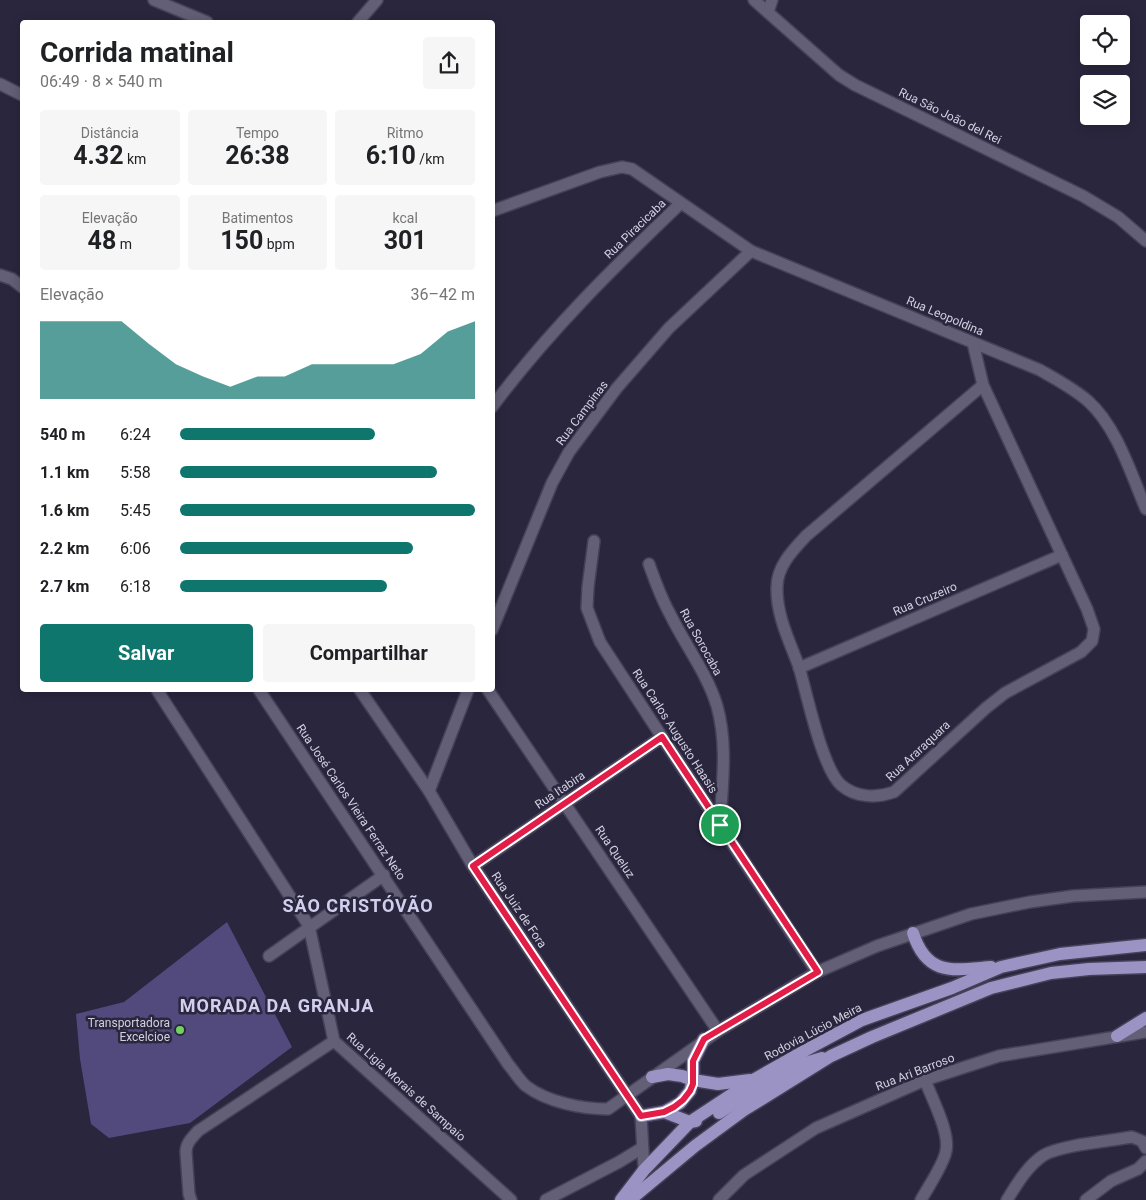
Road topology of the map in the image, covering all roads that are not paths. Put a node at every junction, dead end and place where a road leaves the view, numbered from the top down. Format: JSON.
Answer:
{"nodes":[{"id":1,"x":154,"y":0,"type":"edge"},
{"id":2,"x":377,"y":0,"type":"edge"},
{"id":3,"x":754,"y":0,"type":"edge"},
{"id":4,"x":772,"y":0,"type":"edge"},
{"id":5,"x":768,"y":12,"type":"junction"},
{"id":6,"x":202,"y":20,"type":"edge"},
{"id":7,"x":360,"y":20,"type":"edge"},
{"id":8,"x":0,"y":84,"type":"edge"},
{"id":9,"x":20,"y":94,"type":"edge"},
{"id":10,"x":680,"y":203,"type":"junction"},
{"id":11,"x":495,"y":210,"type":"edge"},
{"id":12,"x":1146,"y":241,"type":"edge"},
{"id":13,"x":751,"y":251,"type":"junction"},
{"id":14,"x":0,"y":275,"type":"edge"},
{"id":15,"x":20,"y":285,"type":"edge"},
{"id":16,"x":973,"y":343,"type":"junction"},
{"id":17,"x":983,"y":385,"type":"junction"},
{"id":18,"x":495,"y":403,"type":"edge"},
{"id":19,"x":1146,"y":509,"type":"edge"},
{"id":20,"x":594,"y":541,"type":"dead end"},
{"id":21,"x":1062,"y":555,"type":"junction"},
{"id":22,"x":649,"y":564,"type":"dead end"},
{"id":23,"x":495,"y":623,"type":"edge"},
{"id":24,"x":799,"y":668,"type":"junction"},
{"id":25,"x":158,"y":692,"type":"edge"},
{"id":26,"x":260,"y":692,"type":"edge"},
{"id":27,"x":361,"y":692,"type":"edge"},
{"id":28,"x":467,"y":692,"type":"edge"},
{"id":29,"x":489,"y":692,"type":"edge"},
{"id":30,"x":662,"y":737,"type":"junction"},
{"id":31,"x":428,"y":791,"type":"junction"},
{"id":32,"x":565,"y":803,"type":"junction"},
{"id":33,"x":720,"y":825,"type":"junction"},
{"id":34,"x":473,"y":866,"type":"junction"},
{"id":35,"x":384,"y":876,"type":"junction"},
{"id":36,"x":1146,"y":892,"type":"edge"},
{"id":37,"x":310,"y":926,"type":"junction"},
{"id":38,"x":913,"y":933,"type":"junction"},
{"id":39,"x":1146,"y":944,"type":"edge"},
{"id":40,"x":269,"y":956,"type":"dead end"},
{"id":41,"x":1002,"y":967,"type":"junction"},
{"id":42,"x":1146,"y":967,"type":"edge"},
{"id":43,"x":818,"y":972,"type":"junction"},
{"id":44,"x":1146,"y":1018,"type":"edge"},
{"id":45,"x":718,"y":1030,"type":"junction"},
{"id":46,"x":1146,"y":1032,"type":"edge"},
{"id":47,"x":1117,"y":1036,"type":"junction"},
{"id":48,"x":704,"y":1039,"type":"junction"},
{"id":49,"x":334,"y":1041,"type":"junction"},
{"id":50,"x":831,"y":1056,"type":"junction"},
{"id":51,"x":652,"y":1077,"type":"junction"},
{"id":52,"x":755,"y":1079,"type":"junction"},
{"id":53,"x":693,"y":1080,"type":"junction"},
{"id":54,"x":925,"y":1080,"type":"junction"},
{"id":55,"x":628,"y":1095,"type":"junction"},
{"id":56,"x":664,"y":1112,"type":"junction"},
{"id":57,"x":641,"y":1116,"type":"junction"},
{"id":58,"x":690,"y":1122,"type":"junction"},
{"id":59,"x":642,"y":1148,"type":"junction"},
{"id":60,"x":1146,"y":1148,"type":"edge"},
{"id":61,"x":1146,"y":1161,"type":"edge"},
{"id":62,"x":644,"y":1170,"type":"junction"},
{"id":63,"x":191,"y":1200,"type":"edge"},
{"id":64,"x":512,"y":1200,"type":"edge"},
{"id":65,"x":546,"y":1200,"type":"edge"},
{"id":66,"x":621,"y":1200,"type":"edge"},
{"id":67,"x":630,"y":1200,"type":"edge"},
{"id":68,"x":719,"y":1200,"type":"edge"},
{"id":69,"x":922,"y":1200,"type":"edge"},
{"id":70,"x":1007,"y":1200,"type":"edge"},
{"id":71,"x":1086,"y":1200,"type":"edge"}],
"edges":[{"from":1,"to":6,"type":"street"},
{"from":2,"to":7,"type":"street"},
{"from":3,"to":5,"type":"street","name":"Rua São João del Rei"},
{"from":4,"to":5,"type":"street"},
{"from":5,"to":12,"type":"street","name":"Rua São João del Rei"},
{"from":8,"to":9,"type":"street"},
{"from":10,"to":11,"type":"street","name":"Rua Piracicaba"},
{"from":10,"to":13,"type":"street","name":"Rua Leopoldina"},
{"from":10,"to":18,"type":"street","name":"Rua Piracicaba"},
{"from":13,"to":16,"type":"street","name":"Rua Leopoldina"},
{"from":13,"to":23,"type":"street","name":"Rua Campinas"},
{"from":14,"to":15,"type":"street"},
{"from":16,"to":17,"type":"street","name":"Rua Araraquara"},
{"from":16,"to":19,"type":"street","name":"Rua Leopoldina"},
{"from":17,"to":21,"type":"street","name":"Rua Araraquara"},
{"from":17,"to":24,"type":"street","name":"Rua Araraquara"},
{"from":20,"to":30,"type":"street","name":"Rua Carlos Augusto Haasis"},
{"from":21,"to":24,"type":"street","name":"Rua Cruzeiro"},
{"from":21,"to":24,"type":"street","name":"Rua Araraquara"},
{"from":22,"to":33,"type":"street","name":"Rua Sorocaba"},
{"from":25,"to":37,"type":"street","name":"Rua Ligia Morais de Sampaio"},
{"from":26,"to":35,"type":"street","name":"Rua José Carlos Vieira Ferraz Neto"},
{"from":27,"to":31,"type":"street","name":"Rua Juiz de Fora"},
{"from":28,"to":31,"type":"street"},
{"from":29,"to":32,"type":"street","name":"Rua Queluz"},
{"from":30,"to":32,"type":"street","name":"Rua Itabira"},
{"from":30,"to":33,"type":"street","name":"Rua Carlos Augusto Haasis"},
{"from":31,"to":34,"type":"street","name":"Rua Juiz de Fora"},
{"from":32,"to":34,"type":"street","name":"Rua Itabira"},
{"from":32,"to":45,"type":"street","name":"Rua Queluz"},
{"from":33,"to":43,"type":"street","name":"Rua Carlos Augusto Haasis"},
{"from":34,"to":55,"type":"street","name":"Rua Juiz de Fora"},
{"from":35,"to":37,"type":"street"},
{"from":35,"to":55,"type":"street","name":"Rua José Carlos Vieira Ferraz Neto"},
{"from":36,"to":38,"type":"street","name":"Rua José Carlos Vieira Ferraz Neto"},
{"from":37,"to":40,"type":"street"},
{"from":37,"to":49,"type":"street","name":"Rua Ligia Morais de Sampaio"},
{"from":38,"to":41,"type":"main road"},
{"from":38,"to":43,"type":"street","name":"Rua José Carlos Vieira Ferraz Neto"},
{"from":39,"to":41,"type":"main road","name":"Rodovia Lúcio Meira"},
{"from":41,"to":52,"type":"main road","name":"Rodovia Lúcio Meira"},
{"from":42,"to":50,"type":"main road"},
{"from":43,"to":45,"type":"street","name":"Rua José Carlos Vieira Ferraz Neto"},
{"from":44,"to":47,"type":"main road"},
{"from":45,"to":48,"type":"street","name":"Rua José Carlos Vieira Ferraz Neto"},
{"from":46,"to":47,"type":"street","name":"Rua Ari Barroso"},
{"from":47,"to":54,"type":"street","name":"Rua Ari Barroso"},
{"from":48,"to":51,"type":"street","name":"Rua José Carlos Vieira Ferraz Neto"},
{"from":48,"to":53,"type":"main road"},
{"from":49,"to":63,"type":"street"},
{"from":49,"to":64,"type":"street","name":"Rua Ligia Morais de Sampaio"},
{"from":50,"to":58,"type":"main road"},
{"from":50,"to":67,"type":"main road"},
{"from":51,"to":53,"type":"main road"},
{"from":51,"to":55,"type":"street","name":"Rua José Carlos Vieira Ferraz Neto"},
{"from":52,"to":53,"type":"main road"},
{"from":52,"to":58,"type":"main road","name":"Rodovia Lúcio Meira"},
{"from":53,"to":56,"type":"main road"},
{"from":54,"to":68,"type":"street","name":"Rua Ari Barroso"},
{"from":54,"to":69,"type":"street"},
{"from":55,"to":57,"type":"street","name":"Rua Juiz de Fora"},
{"from":56,"to":57,"type":"main road"},
{"from":56,"to":58,"type":"main road"},
{"from":57,"to":59,"type":"street","name":"Rua Juiz de Fora"},
{"from":58,"to":62,"type":"main road","name":"Rodovia Lúcio Meira"},
{"from":59,"to":62,"type":"street","name":"Rua Juiz de Fora"},
{"from":59,"to":65,"type":"street"},
{"from":60,"to":70,"type":"street"},
{"from":61,"to":71,"type":"street"},
{"from":62,"to":66,"type":"main road","name":"Rodovia Lúcio Meira"}]}
